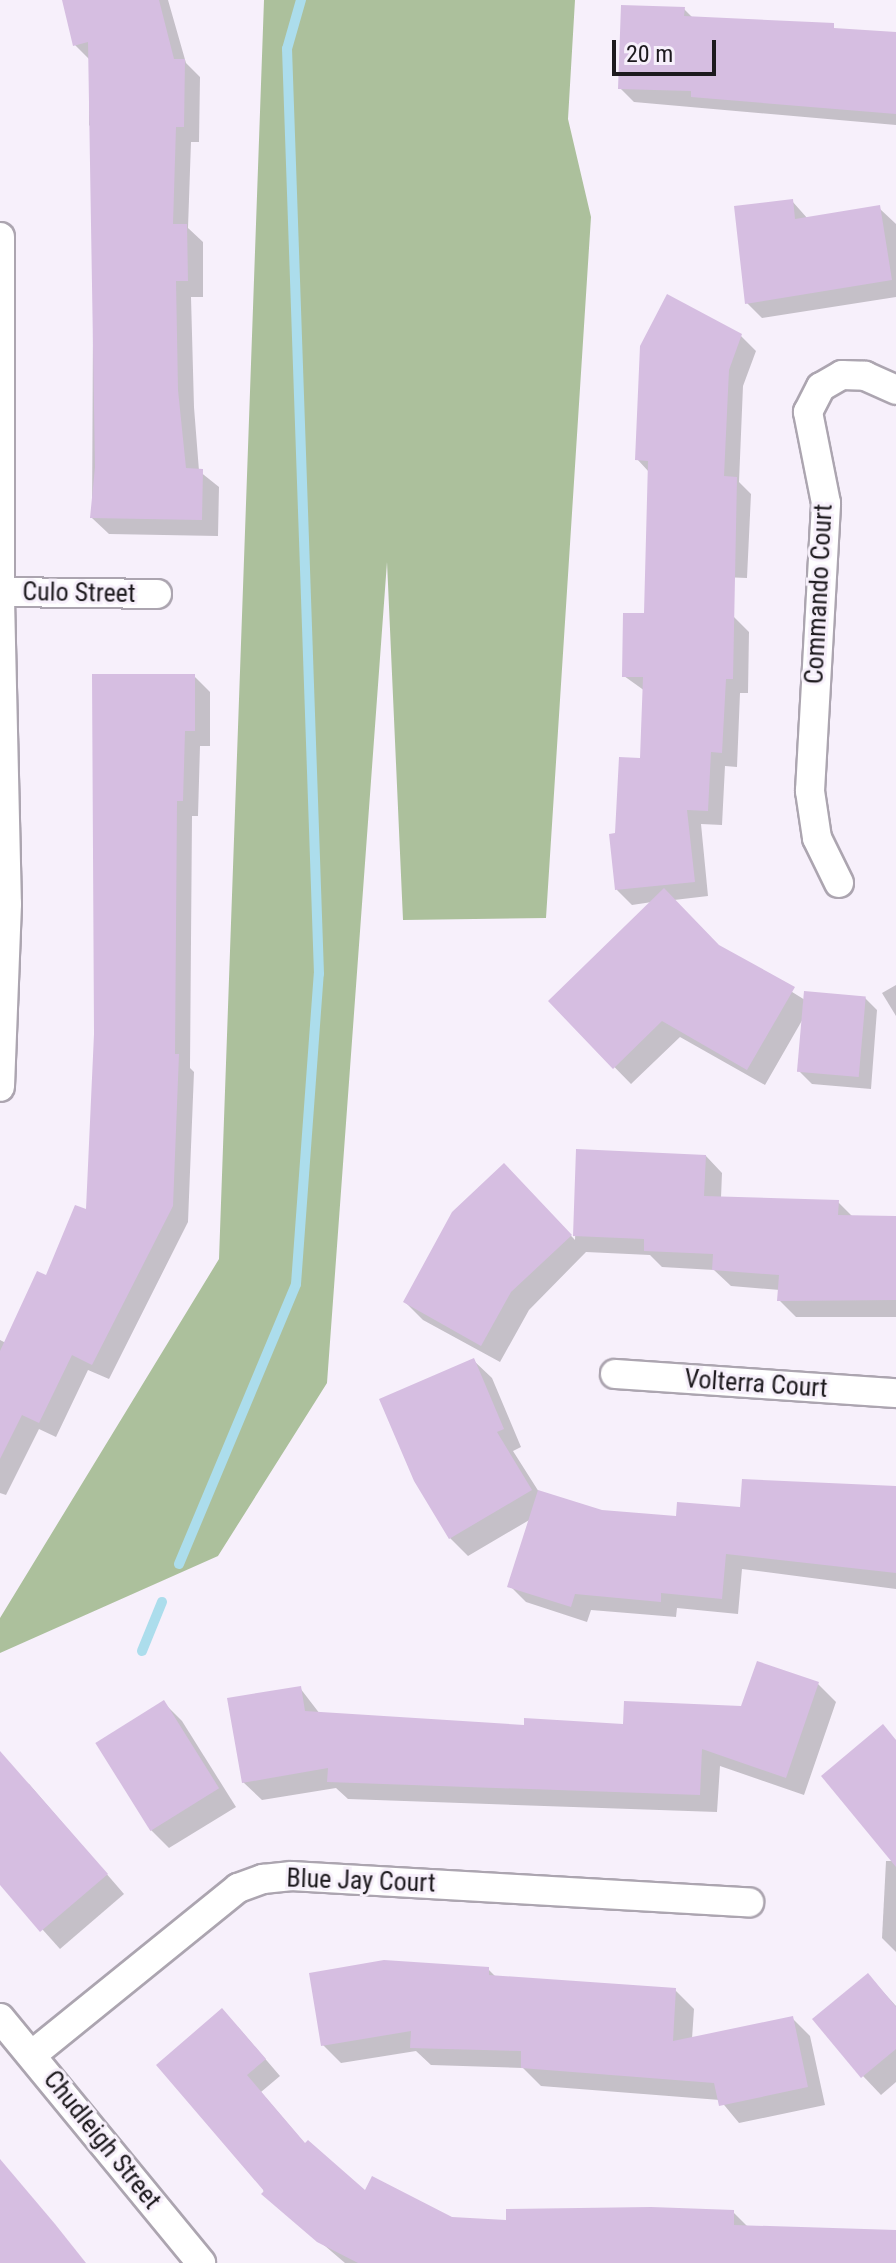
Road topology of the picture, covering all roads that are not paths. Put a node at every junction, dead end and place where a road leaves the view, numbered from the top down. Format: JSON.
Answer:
{"nodes":[{"id":1,"x":0,"y":237,"type":"edge"},
{"id":2,"x":896,"y":390,"type":"edge"},
{"id":3,"x":0,"y":581,"type":"edge"},
{"id":4,"x":0,"y":592,"type":"edge"},
{"id":5,"x":157,"y":594,"type":"dead end"},
{"id":6,"x":0,"y":599,"type":"edge"},
{"id":7,"x":839,"y":883,"type":"dead end"},
{"id":8,"x":0,"y":1087,"type":"edge"},
{"id":9,"x":615,"y":1374,"type":"dead end"},
{"id":10,"x":896,"y":1393,"type":"edge"},
{"id":11,"x":749,"y":1902,"type":"dead end"},
{"id":12,"x":0,"y":2018,"type":"edge"},
{"id":13,"x":33,"y":2054,"type":"junction"},
{"id":14,"x":201,"y":2263,"type":"edge"}],
"edges":[{"from":1,"to":3,"type":"street"},
{"from":2,"to":7,"type":"street","name":"Commando Court"},
{"from":4,"to":5,"type":"street","name":"Culo Street"},
{"from":6,"to":8,"type":"street"},
{"from":9,"to":10,"type":"street","name":"Volterra Court"},
{"from":11,"to":13,"type":"street","name":"Blue Jay Court"},
{"from":12,"to":13,"type":"street","name":"Chudleigh Street"},
{"from":13,"to":14,"type":"street","name":"Chudleigh Street"}]}
